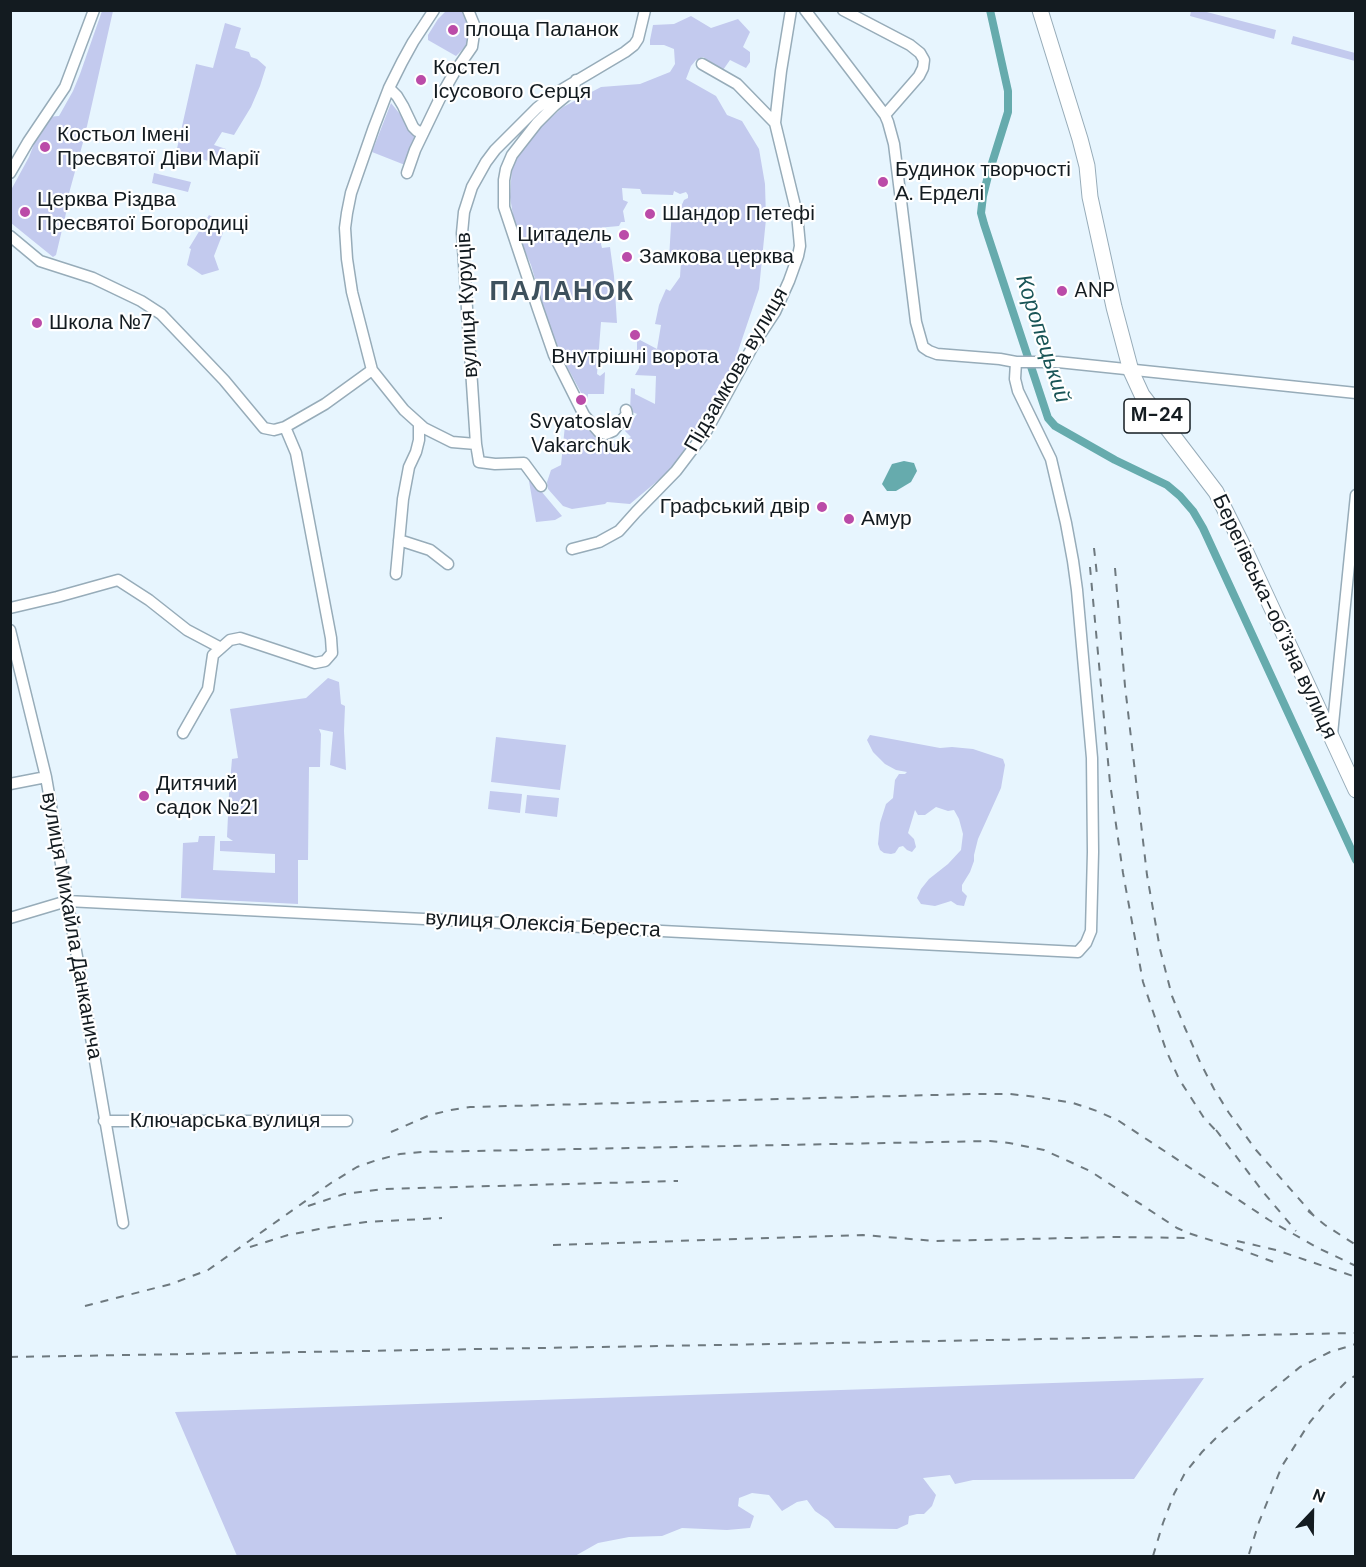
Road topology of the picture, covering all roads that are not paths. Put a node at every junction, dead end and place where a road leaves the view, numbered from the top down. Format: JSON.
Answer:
{"nodes":[{"id":1,"x":94,"y":10,"type":"edge"},
{"id":2,"x":434,"y":10,"type":"edge"},
{"id":3,"x":468,"y":10,"type":"edge"},
{"id":4,"x":645,"y":10,"type":"edge"},
{"id":5,"x":791,"y":10,"type":"edge"},
{"id":6,"x":806,"y":10,"type":"edge"},
{"id":7,"x":843,"y":10,"type":"edge"},
{"id":8,"x":1040,"y":10,"type":"edge"},
{"id":9,"x":702,"y":64,"type":"dead end"},
{"id":10,"x":576,"y":80,"type":"junction"},
{"id":11,"x":389,"y":88,"type":"junction"},
{"id":12,"x":885,"y":115,"type":"junction"},
{"id":13,"x":775,"y":123,"type":"junction"},
{"id":14,"x":423,"y":132,"type":"junction"},
{"id":15,"x":10,"y":173,"type":"edge"},
{"id":16,"x":407,"y":173,"type":"dead end"},
{"id":17,"x":10,"y":236,"type":"edge"},
{"id":18,"x":1019,"y":362,"type":"junction"},
{"id":19,"x":372,"y":370,"type":"junction"},
{"id":20,"x":1131,"y":371,"type":"junction"},
{"id":21,"x":1356,"y":393,"type":"edge"},
{"id":22,"x":626,"y":410,"type":"dead end"},
{"id":23,"x":419,"y":424,"type":"junction"},
{"id":24,"x":285,"y":427,"type":"junction"},
{"id":25,"x":476,"y":444,"type":"junction"},
{"id":26,"x":540,"y":486,"type":"dead end"},
{"id":27,"x":1356,"y":495,"type":"edge"},
{"id":28,"x":399,"y":540,"type":"junction"},
{"id":29,"x":572,"y":549,"type":"dead end"},
{"id":30,"x":448,"y":564,"type":"dead end"},
{"id":31,"x":396,"y":574,"type":"dead end"},
{"id":32,"x":10,"y":608,"type":"edge"},
{"id":33,"x":10,"y":630,"type":"edge"},
{"id":34,"x":221,"y":648,"type":"junction"},
{"id":35,"x":183,"y":733,"type":"dead end"},
{"id":36,"x":1331,"y":738,"type":"junction"},
{"id":37,"x":1350,"y":765,"type":"edge"},
{"id":38,"x":46,"y":777,"type":"junction"},
{"id":39,"x":10,"y":784,"type":"edge"},
{"id":40,"x":1356,"y":790,"type":"edge"},
{"id":41,"x":67,"y":901,"type":"junction"},
{"id":42,"x":10,"y":918,"type":"edge"},
{"id":43,"x":104,"y":1121,"type":"junction"},
{"id":44,"x":346,"y":1121,"type":"dead end"},
{"id":45,"x":123,"y":1223,"type":"dead end"}],
"edges":[{"from":1,"to":15,"type":"street"},
{"from":2,"to":11,"type":"street"},
{"from":3,"to":14,"type":"street"},
{"from":4,"to":10,"type":"street","name":"вулиця Куруців"},
{"from":5,"to":13,"type":"street"},
{"from":6,"to":12,"type":"street"},
{"from":7,"to":12,"type":"street"},
{"from":8,"to":20,"type":"highway","name":"Берегівська-обʼїзна вулиця","number":"М-24"},
{"from":9,"to":13,"type":"street"},
{"from":10,"to":22,"type":"street"},
{"from":10,"to":25,"type":"street","name":"вулиця Куруців"},
{"from":11,"to":14,"type":"street"},
{"from":11,"to":19,"type":"street"},
{"from":12,"to":18,"type":"street"},
{"from":13,"to":29,"type":"street","name":"Підзамкова вулиця"},
{"from":14,"to":16,"type":"street"},
{"from":17,"to":24,"type":"street"},
{"from":18,"to":20,"type":"street"},
{"from":18,"to":41,"type":"street","name":"вулиця Олексія Береста"},
{"from":19,"to":23,"type":"street"},
{"from":19,"to":24,"type":"street"},
{"from":20,"to":21,"type":"street"},
{"from":20,"to":36,"type":"highway","name":"Берегівська-обʼїзна вулиця","number":"М-24"},
{"from":23,"to":25,"type":"street"},
{"from":23,"to":28,"type":"street"},
{"from":24,"to":34,"type":"street"},
{"from":25,"to":26,"type":"street"},
{"from":27,"to":36,"type":"street"},
{"from":28,"to":30,"type":"street"},
{"from":28,"to":31,"type":"street"},
{"from":32,"to":34,"type":"street"},
{"from":33,"to":38,"type":"street","name":"вулиця Михайла Данканича"},
{"from":34,"to":35,"type":"street"},
{"from":36,"to":37,"type":"highway","name":"Берегівська-обʼїзна вулиця","number":"М-24"},
{"from":37,"to":40,"type":"highway","name":"Берегівська-обʼїзна вулиця","number":"М-24"},
{"from":38,"to":39,"type":"street"},
{"from":38,"to":41,"type":"street","name":"вулиця Михайла Данканича"},
{"from":41,"to":42,"type":"street","name":"вулиця Олексія Береста"},
{"from":41,"to":43,"type":"street","name":"вулиця Михайла Данканича"},
{"from":43,"to":44,"type":"street","name":"Ключарська вулиця"},
{"from":43,"to":45,"type":"street","name":"вулиця Михайла Данканича"}]}
